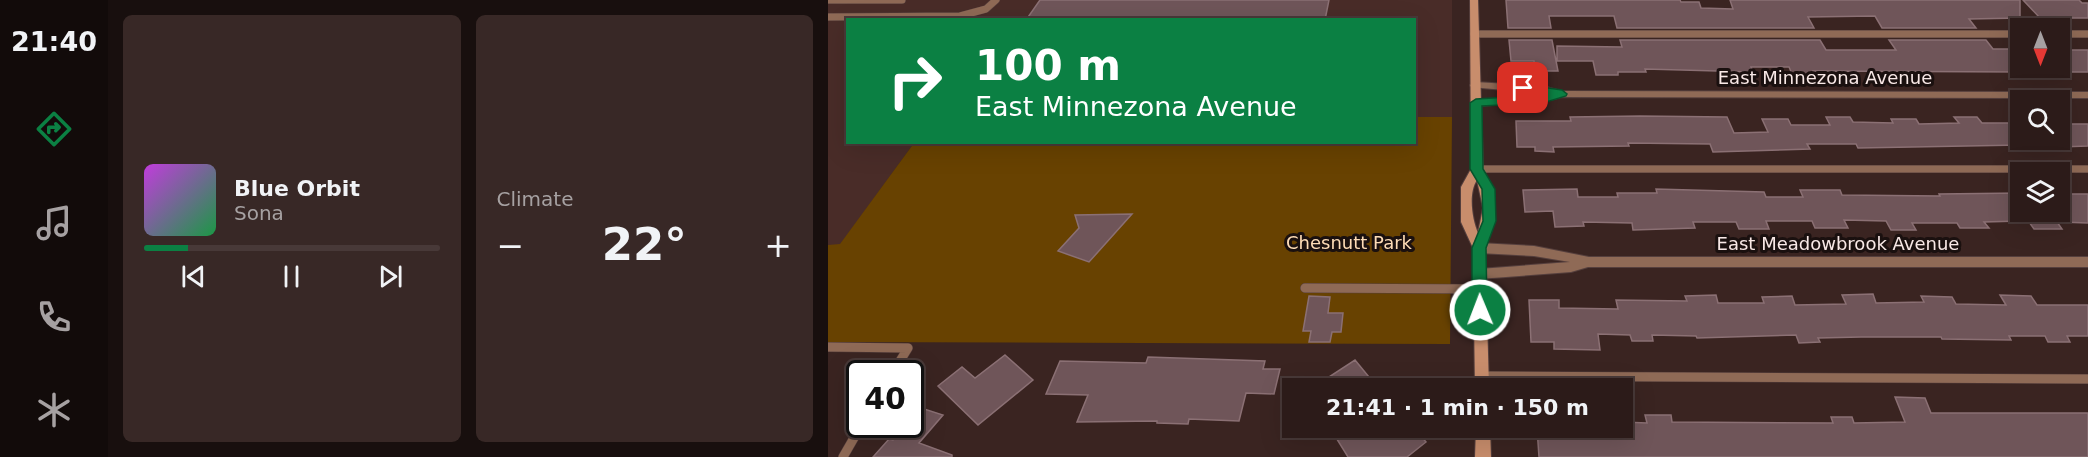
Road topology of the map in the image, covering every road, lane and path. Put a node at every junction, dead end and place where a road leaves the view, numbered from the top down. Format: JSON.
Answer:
{"nodes":[{"id":1,"x":828,"y":0,"type":"edge"},
{"id":2,"x":902,"y":0,"type":"edge"},
{"id":3,"x":996,"y":0,"type":"edge"},
{"id":4,"x":1474,"y":0,"type":"edge"},
{"id":5,"x":828,"y":17,"type":"edge"},
{"id":6,"x":1474,"y":34,"type":"junction"},
{"id":7,"x":2010,"y":34,"type":"edge"},
{"id":8,"x":2070,"y":34,"type":"edge"},
{"id":9,"x":2088,"y":34,"type":"edge"},
{"id":10,"x":1475,"y":85,"type":"junction"},
{"id":11,"x":1562,"y":94,"type":"junction"},
{"id":12,"x":2088,"y":95,"type":"edge"},
{"id":13,"x":1476,"y":103,"type":"junction"},
{"id":14,"x":1477,"y":169,"type":"junction"},
{"id":15,"x":2088,"y":169,"type":"edge"},
{"id":16,"x":1479,"y":248,"type":"junction"},
{"id":17,"x":1589,"y":262,"type":"junction"},
{"id":18,"x":2088,"y":262,"type":"edge"},
{"id":19,"x":1479,"y":274,"type":"junction"},
{"id":20,"x":1305,"y":288,"type":"dead end"},
{"id":21,"x":1479,"y":288,"type":"junction"},
{"id":22,"x":828,"y":347,"type":"edge"},
{"id":23,"x":901,"y":360,"type":"edge"},
{"id":24,"x":1482,"y":378,"type":"edge"},
{"id":25,"x":2088,"y":379,"type":"edge"},
{"id":26,"x":1633,"y":381,"type":"edge"},
{"id":27,"x":854,"y":438,"type":"edge"},
{"id":28,"x":1483,"y":438,"type":"edge"},
{"id":29,"x":843,"y":457,"type":"edge"},
{"id":30,"x":1483,"y":457,"type":"edge"}],
"edges":[{"from":1,"to":2,"type":"lane"},
{"from":3,"to":5,"type":"lane"},
{"from":4,"to":6,"type":"street"},
{"from":6,"to":7,"type":"lane"},
{"from":6,"to":10,"type":"street"},
{"from":8,"to":9,"type":"lane"},
{"from":10,"to":11,"type":"street","name":"East Minnezona Avenue"},
{"from":10,"to":13,"type":"street"},
{"from":11,"to":12,"type":"street","name":"East Minnezona Avenue"},
{"from":11,"to":13,"type":"street","name":"East Minnezona Avenue"},
{"from":13,"to":14,"type":"street"},
{"from":14,"to":15,"type":"lane"},
{"from":14,"to":16,"type":"street"},
{"from":14,"to":16,"type":"street"},
{"from":16,"to":17,"type":"street","name":"East Meadowbrook Avenue"},
{"from":16,"to":19,"type":"street"},
{"from":17,"to":18,"type":"street","name":"East Meadowbrook Avenue"},
{"from":17,"to":19,"type":"street","name":"East Meadowbrook Avenue"},
{"from":19,"to":21,"type":"street"},
{"from":20,"to":21,"type":"lane"},
{"from":21,"to":24,"type":"street"},
{"from":22,"to":23,"type":"lane"},
{"from":25,"to":26,"type":"lane"},
{"from":27,"to":29,"type":"lane"},
{"from":28,"to":30,"type":"street"}]}
